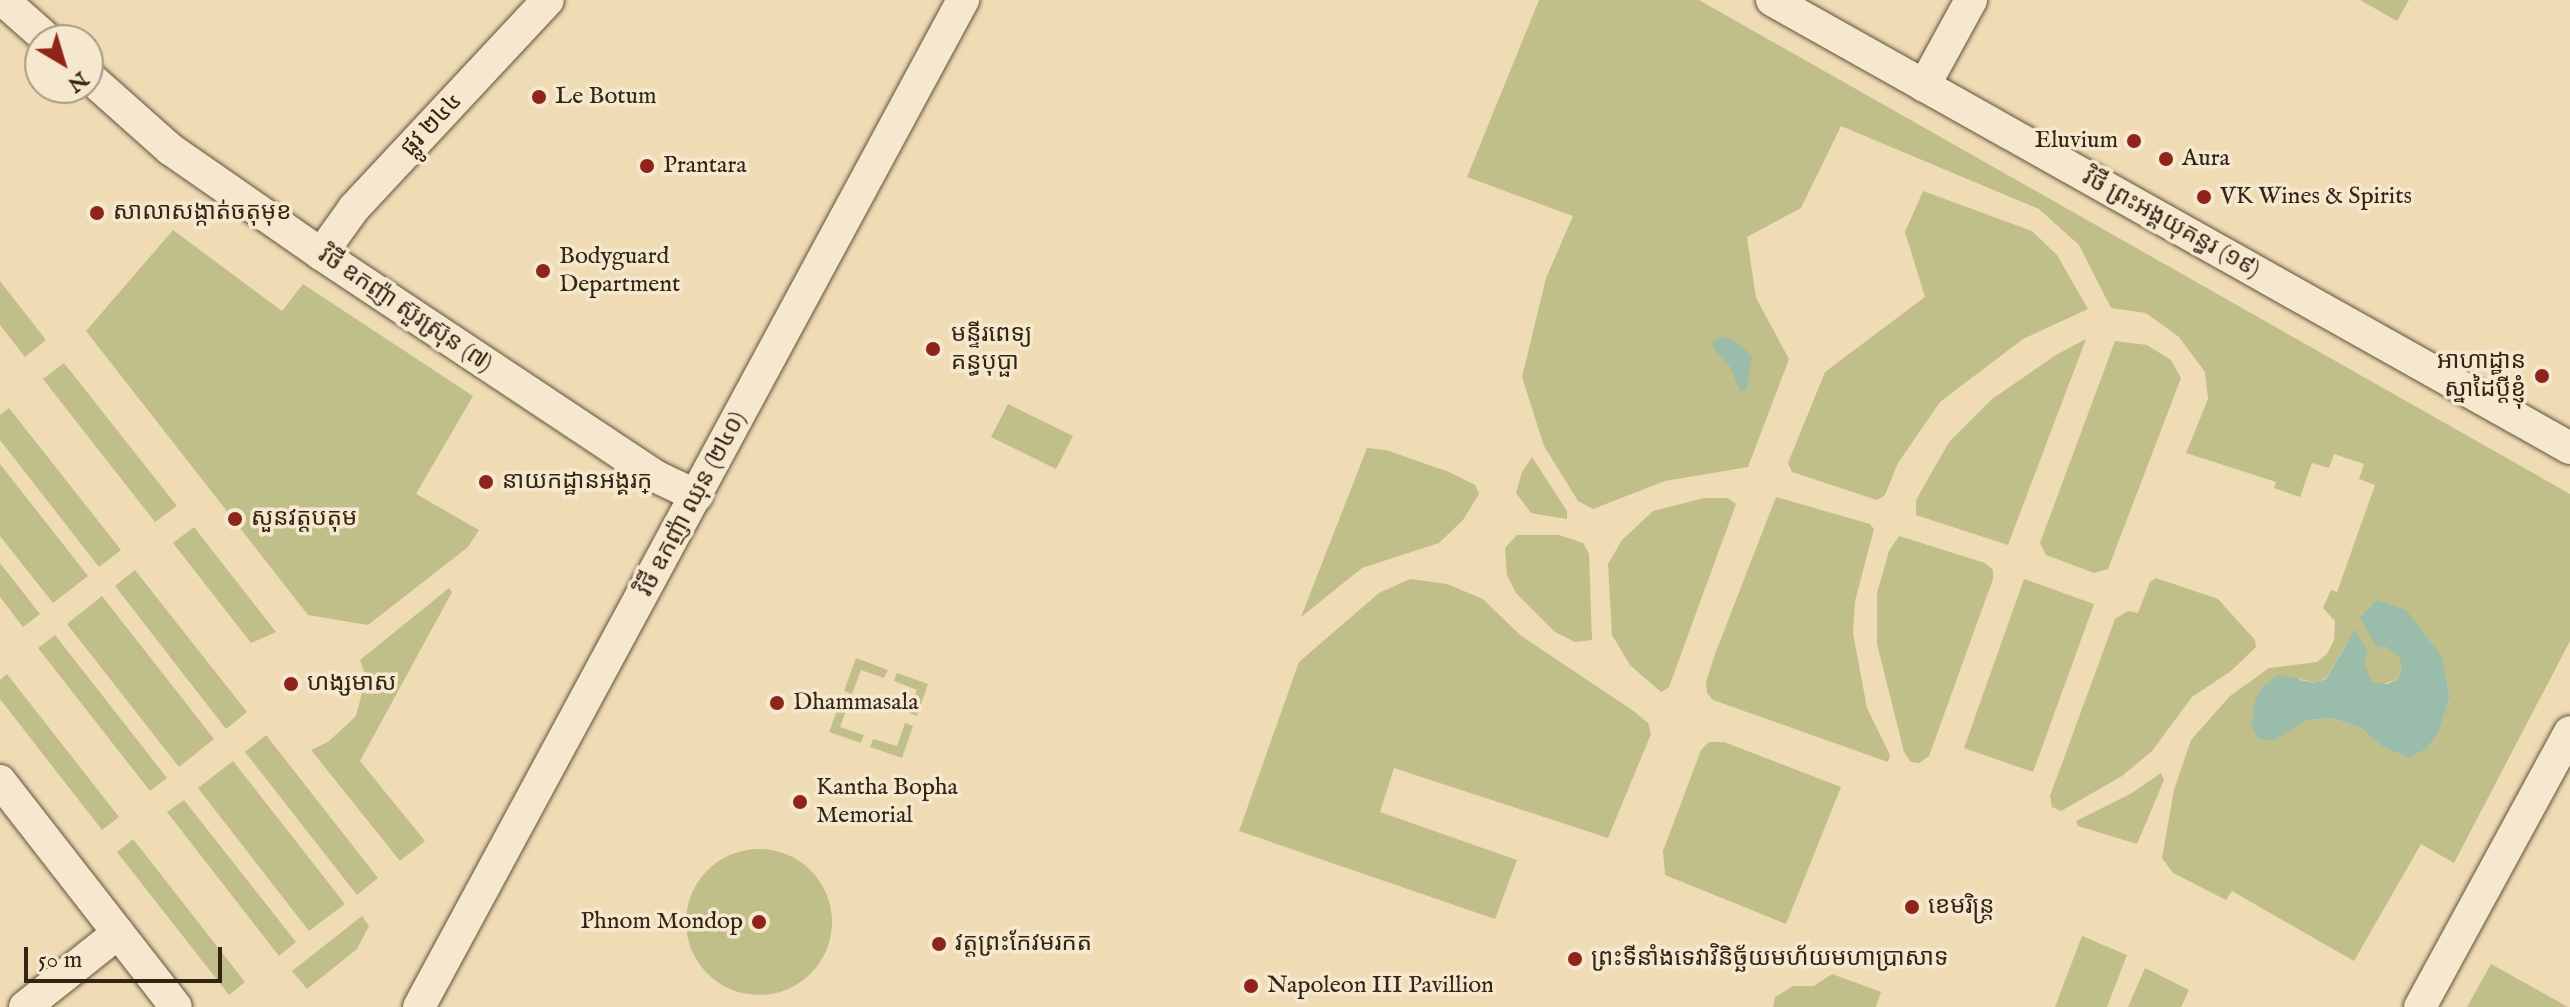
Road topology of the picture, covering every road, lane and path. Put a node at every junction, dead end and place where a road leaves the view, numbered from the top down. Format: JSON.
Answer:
{"nodes":[{"id":1,"x":3,"y":0,"type":"edge"},
{"id":2,"x":548,"y":0,"type":"edge"},
{"id":3,"x":963,"y":0,"type":"edge"},
{"id":4,"x":1772,"y":0,"type":"edge"},
{"id":5,"x":1971,"y":0,"type":"edge"},
{"id":6,"x":30,"y":24,"type":"edge"},
{"id":7,"x":1924,"y":86,"type":"junction"},
{"id":8,"x":104,"y":90,"type":"edge"},
{"id":9,"x":321,"y":254,"type":"junction"},
{"id":10,"x":2570,"y":448,"type":"edge"},
{"id":11,"x":697,"y":496,"type":"junction"},
{"id":12,"x":2570,"y":732,"type":"edge"},
{"id":13,"x":0,"y":781,"type":"edge"},
{"id":14,"x":118,"y":933,"type":"junction"},
{"id":15,"x":25,"y":1007,"type":"edge"},
{"id":16,"x":176,"y":1007,"type":"edge"},
{"id":17,"x":419,"y":1007,"type":"edge"},
{"id":18,"x":2420,"y":1007,"type":"edge"}],
"edges":[{"from":1,"to":6,"type":"street"},
{"from":2,"to":9,"type":"street","name":"ផ្លូវ ២៤៤"},
{"from":3,"to":11,"type":"street","name":"វិថី ឧកញ៉ា ឈុន (២៤០)"},
{"from":4,"to":7,"type":"street","name":"វិថី ព្រះអង្គយុគន្ធរ (១៩)"},
{"from":5,"to":7,"type":"street"},
{"from":7,"to":10,"type":"street","name":"វិថី ព្រះអង្គយុគន្ធរ (១៩)"},
{"from":8,"to":9,"type":"street","name":"វិថី ឧកញ៉ា ស៊ួរស៊្រុន (៧)"},
{"from":9,"to":11,"type":"street","name":"វិថី ឧកញ៉ា ស៊ួរស៊្រុន (៧)"},
{"from":11,"to":17,"type":"street","name":"វិថី ឧកញ៉ា ឈុន (២៤០)"},
{"from":12,"to":18,"type":"street"},
{"from":13,"to":14,"type":"street"},
{"from":14,"to":15,"type":"street"},
{"from":14,"to":16,"type":"street"}]}
